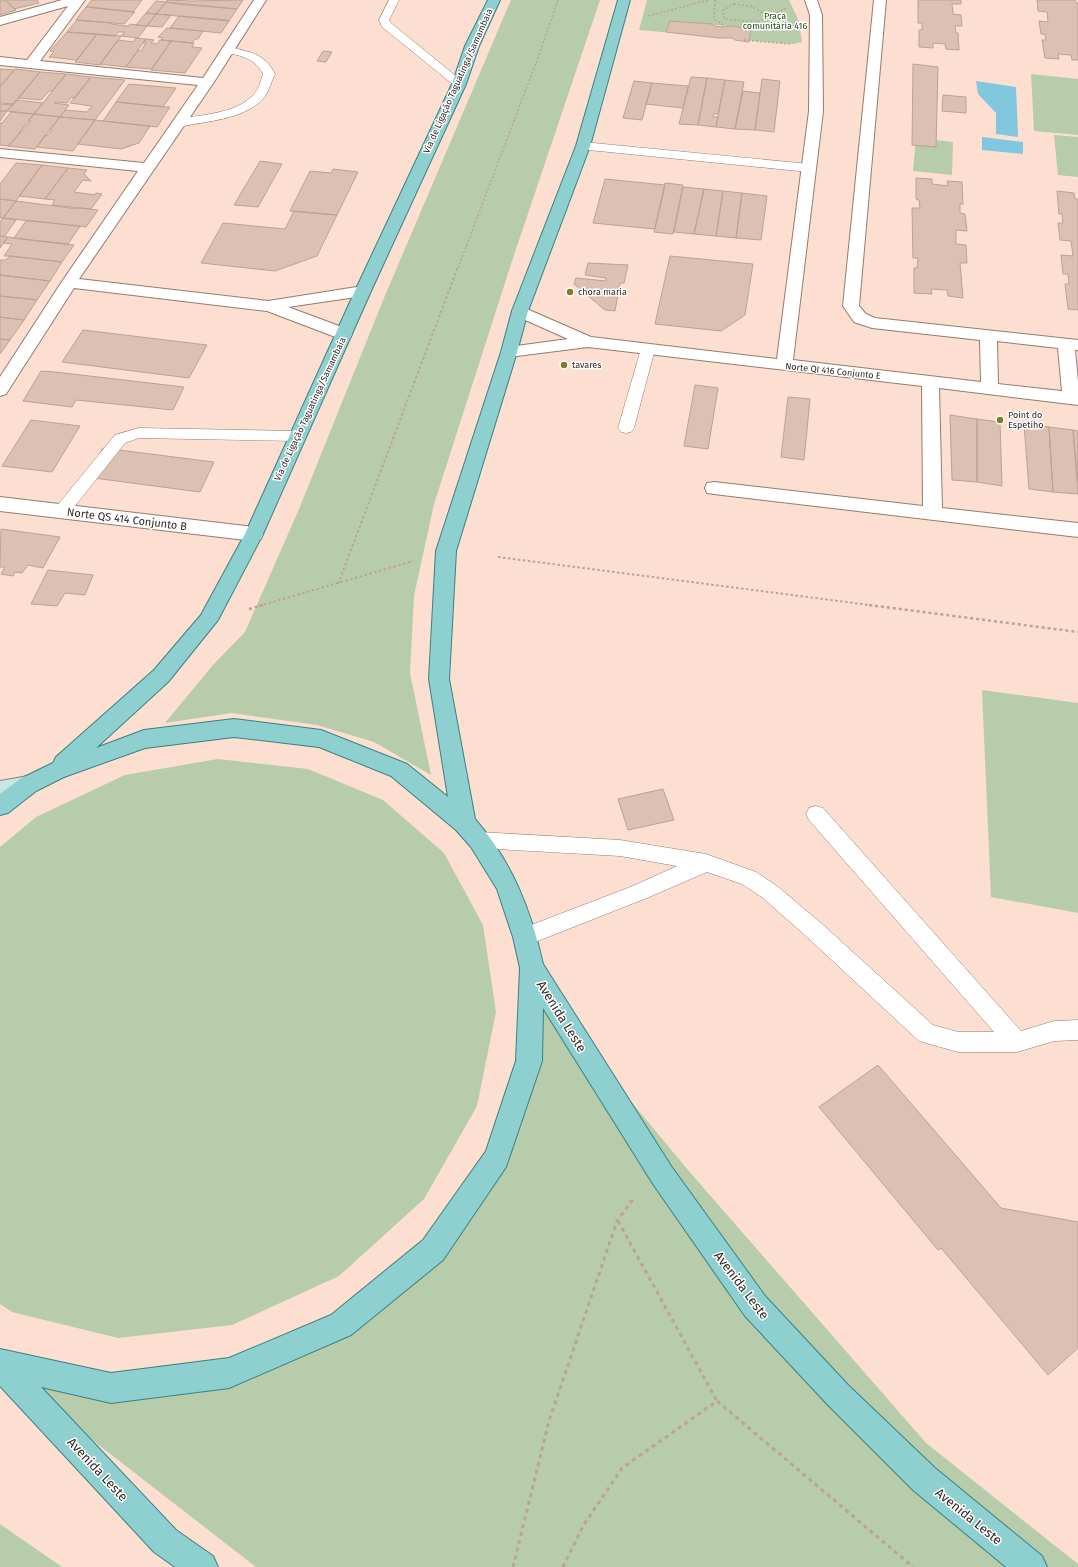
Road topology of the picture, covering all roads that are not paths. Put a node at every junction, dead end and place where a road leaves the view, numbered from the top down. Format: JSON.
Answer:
{"nodes":[{"id":1,"x":77,"y":0,"type":"edge"},
{"id":2,"x":260,"y":0,"type":"edge"},
{"id":3,"x":394,"y":0,"type":"edge"},
{"id":4,"x":494,"y":0,"type":"edge"},
{"id":5,"x":624,"y":0,"type":"edge"},
{"id":6,"x":811,"y":0,"type":"edge"},
{"id":7,"x":880,"y":0,"type":"edge"},
{"id":8,"x":0,"y":21,"type":"edge"},
{"id":9,"x":229,"y":50,"type":"junction"},
{"id":10,"x":0,"y":61,"type":"edge"},
{"id":11,"x":31,"y":64,"type":"junction"},
{"id":12,"x":207,"y":82,"type":"junction"},
{"id":13,"x":459,"y":84,"type":"junction"},
{"id":14,"x":179,"y":123,"type":"junction"},
{"id":15,"x":583,"y":146,"type":"junction"},
{"id":16,"x":0,"y":153,"type":"edge"},
{"id":17,"x":148,"y":168,"type":"junction"},
{"id":18,"x":809,"y":168,"type":"junction"},
{"id":19,"x":69,"y":283,"type":"junction"},
{"id":20,"x":363,"y":291,"type":"junction"},
{"id":21,"x":270,"y":306,"type":"junction"},
{"id":22,"x":520,"y":311,"type":"junction"},
{"id":23,"x":344,"y":334,"type":"junction"},
{"id":24,"x":988,"y":335,"type":"junction"},
{"id":25,"x":588,"y":342,"type":"junction"},
{"id":26,"x":1072,"y":345,"type":"edge"},
{"id":27,"x":648,"y":349,"type":"junction"},
{"id":28,"x":509,"y":352,"type":"junction"},
{"id":29,"x":784,"y":366,"type":"junction"},
{"id":30,"x":930,"y":382,"type":"junction"},
{"id":31,"x":990,"y":389,"type":"junction"},
{"id":32,"x":0,"y":390,"type":"edge"},
{"id":33,"x":1075,"y":399,"type":"edge"},
{"id":34,"x":626,"y":428,"type":"dead end"},
{"id":35,"x":298,"y":436,"type":"junction"},
{"id":36,"x":714,"y":488,"type":"dead end"},
{"id":37,"x":0,"y":504,"type":"edge"},
{"id":38,"x":62,"y":511,"type":"junction"},
{"id":39,"x":933,"y":514,"type":"junction"},
{"id":40,"x":1078,"y":530,"type":"edge"},
{"id":41,"x":254,"y":534,"type":"junction"},
{"id":42,"x":56,"y":771,"type":"junction"},
{"id":43,"x":28,"y":785,"type":"junction"},
{"id":44,"x":0,"y":790,"type":"edge"},
{"id":45,"x":0,"y":806,"type":"edge"},
{"id":46,"x":816,"y":814,"type":"dead end"},
{"id":47,"x":471,"y":831,"type":"junction"},
{"id":48,"x":706,"y":863,"type":"junction"},
{"id":49,"x":525,"y":937,"type":"junction"},
{"id":50,"x":532,"y":968,"type":"junction"},
{"id":51,"x":1078,"y":1030,"type":"edge"},
{"id":52,"x":1017,"y":1042,"type":"junction"},
{"id":53,"x":0,"y":1364,"type":"edge"},
{"id":54,"x":202,"y":1567,"type":"edge"},
{"id":55,"x":1032,"y":1567,"type":"edge"}],
"edges":[{"from":1,"to":8,"type":"street"},
{"from":1,"to":11,"type":"street"},
{"from":2,"to":9,"type":"street"},
{"from":3,"to":13,"type":"lane"},
{"from":4,"to":13,"type":"main road","name":"Via de Ligação Taguatinga/Samambaia"},
{"from":5,"to":15,"type":"main road"},
{"from":6,"to":18,"type":"street"},
{"from":7,"to":24,"type":"street"},
{"from":9,"to":12,"type":"street"},
{"from":9,"to":14,"type":"lane"},
{"from":10,"to":11,"type":"street"},
{"from":11,"to":12,"type":"street"},
{"from":12,"to":14,"type":"street"},
{"from":13,"to":20,"type":"main road","name":"Via de Ligação Taguatinga/Samambaia"},
{"from":14,"to":17,"type":"street"},
{"from":15,"to":18,"type":"lane"},
{"from":15,"to":22,"type":"main road"},
{"from":16,"to":17,"type":"street"},
{"from":17,"to":19,"type":"street"},
{"from":18,"to":29,"type":"street"},
{"from":19,"to":21,"type":"street"},
{"from":19,"to":32,"type":"street"},
{"from":20,"to":21,"type":"street"},
{"from":20,"to":23,"type":"main road","name":"Via de Ligação Taguatinga/Samambaia"},
{"from":21,"to":23,"type":"street"},
{"from":22,"to":25,"type":"street","name":"Norte QI 416 Conjunto E"},
{"from":22,"to":28,"type":"main road"},
{"from":23,"to":35,"type":"main road","name":"Via de Ligação Taguatinga/Samambaia"},
{"from":24,"to":26,"type":"street"},
{"from":24,"to":31,"type":"street"},
{"from":25,"to":27,"type":"street","name":"Norte QI 416 Conjunto E"},
{"from":25,"to":28,"type":"street","name":"Norte QI 416 Conjunto E"},
{"from":26,"to":33,"type":"street"},
{"from":27,"to":29,"type":"street","name":"Norte QI 416 Conjunto E"},
{"from":27,"to":34,"type":"lane"},
{"from":28,"to":47,"type":"main road"},
{"from":29,"to":30,"type":"street","name":"Norte QI 416 Conjunto E"},
{"from":30,"to":31,"type":"street","name":"Norte QI 416 Conjunto E"},
{"from":30,"to":39,"type":"street"},
{"from":31,"to":33,"type":"street","name":"Norte QI 416 Conjunto E"},
{"from":35,"to":38,"type":"lane"},
{"from":35,"to":41,"type":"main road","name":"Via de Ligação Taguatinga/Samambaia"},
{"from":36,"to":39,"type":"street"},
{"from":37,"to":38,"type":"street","name":"Norte QS 414 Conjunto B"},
{"from":38,"to":41,"type":"street","name":"Norte QS 414 Conjunto B"},
{"from":39,"to":40,"type":"street"},
{"from":41,"to":42,"type":"main road","name":"Via de Ligação Taguatinga/Samambaia"},
{"from":42,"to":43,"type":"main road"},
{"from":42,"to":47,"type":"main road"},
{"from":43,"to":44,"type":"main road"},
{"from":43,"to":45,"type":"main road"},
{"from":46,"to":52,"type":"lane"},
{"from":47,"to":48,"type":"lane"},
{"from":47,"to":49,"type":"main road"},
{"from":48,"to":49,"type":"lane"},
{"from":48,"to":52,"type":"lane"},
{"from":49,"to":50,"type":"main road"},
{"from":50,"to":53,"type":"main road"},
{"from":50,"to":55,"type":"main road","name":"Avenida Leste"},
{"from":51,"to":52,"type":"lane"},
{"from":53,"to":54,"type":"main road","name":"Avenida Leste"}]}
